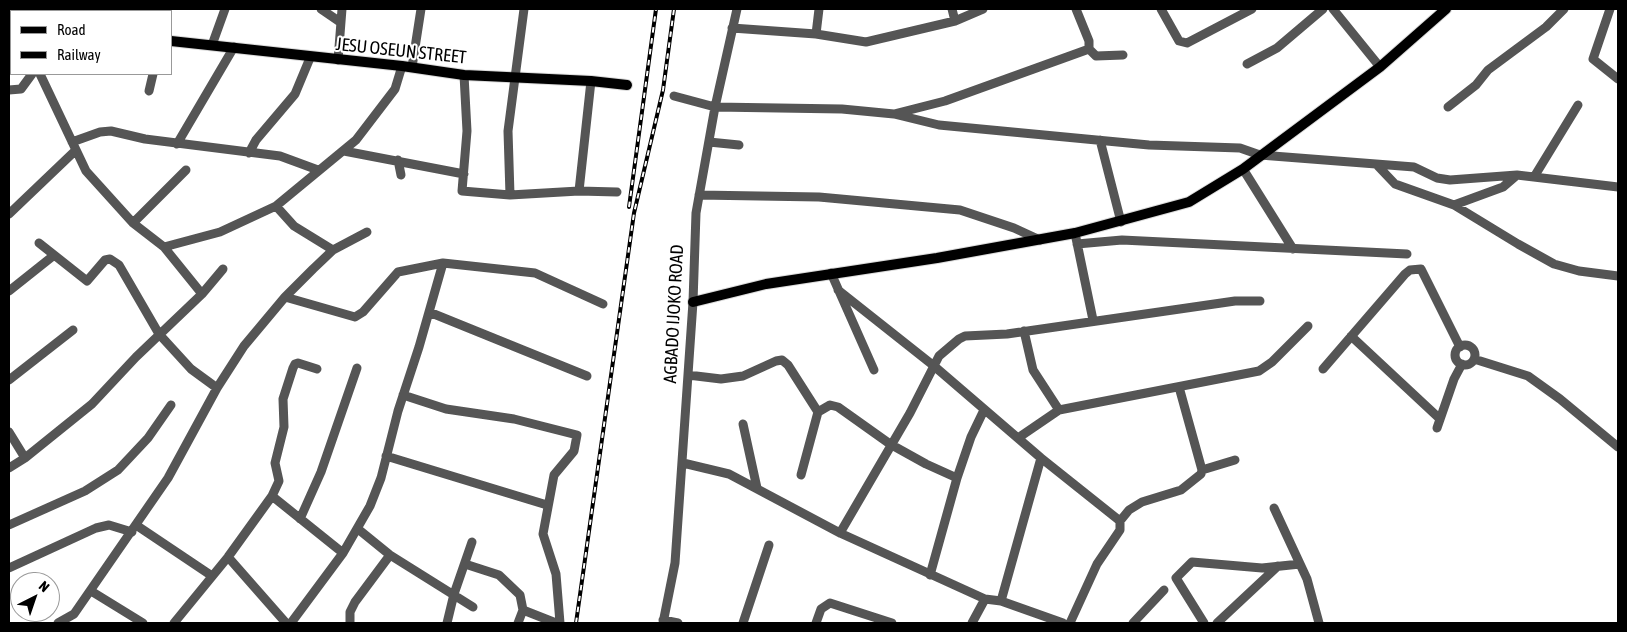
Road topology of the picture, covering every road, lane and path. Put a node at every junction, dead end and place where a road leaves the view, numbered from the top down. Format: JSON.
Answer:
{"nodes":[{"id":1,"x":225,"y":9,"type":"edge"},
{"id":2,"x":321,"y":9,"type":"edge"},
{"id":3,"x":342,"y":9,"type":"edge"},
{"id":4,"x":421,"y":9,"type":"edge"},
{"id":5,"x":524,"y":9,"type":"edge"},
{"id":6,"x":737,"y":9,"type":"edge"},
{"id":7,"x":819,"y":9,"type":"edge"},
{"id":8,"x":952,"y":9,"type":"edge"},
{"id":9,"x":983,"y":9,"type":"edge"},
{"id":10,"x":1076,"y":9,"type":"edge"},
{"id":11,"x":1161,"y":9,"type":"edge"},
{"id":12,"x":1252,"y":9,"type":"edge"},
{"id":13,"x":1323,"y":9,"type":"edge"},
{"id":14,"x":1333,"y":9,"type":"edge"},
{"id":15,"x":1446,"y":9,"type":"edge"},
{"id":16,"x":1564,"y":9,"type":"edge"},
{"id":17,"x":1610,"y":9,"type":"edge"},
{"id":18,"x":955,"y":21,"type":"junction"},
{"id":19,"x":340,"y":22,"type":"junction"},
{"id":20,"x":732,"y":28,"type":"junction"},
{"id":21,"x":816,"y":34,"type":"junction"},
{"id":22,"x":172,"y":41,"type":"edge"},
{"id":23,"x":212,"y":45,"type":"junction"},
{"id":24,"x":234,"y":47,"type":"junction"},
{"id":25,"x":1089,"y":49,"type":"junction"},
{"id":26,"x":1123,"y":55,"type":"dead end"},
{"id":27,"x":310,"y":58,"type":"junction"},
{"id":28,"x":338,"y":60,"type":"junction"},
{"id":29,"x":1248,"y":64,"type":"dead end"},
{"id":30,"x":407,"y":66,"type":"junction"},
{"id":31,"x":1380,"y":67,"type":"junction"},
{"id":32,"x":464,"y":74,"type":"junction"},
{"id":33,"x":31,"y":75,"type":"edge"},
{"id":34,"x":40,"y":75,"type":"edge"},
{"id":35,"x":154,"y":75,"type":"edge"},
{"id":36,"x":514,"y":79,"type":"junction"},
{"id":37,"x":1618,"y":79,"type":"edge"},
{"id":38,"x":591,"y":80,"type":"junction"},
{"id":39,"x":627,"y":85,"type":"dead end"},
{"id":40,"x":9,"y":90,"type":"edge"},
{"id":41,"x":149,"y":91,"type":"dead end"},
{"id":42,"x":674,"y":96,"type":"dead end"},
{"id":43,"x":1578,"y":105,"type":"dead end"},
{"id":44,"x":715,"y":107,"type":"junction"},
{"id":45,"x":1448,"y":107,"type":"dead end"},
{"id":46,"x":894,"y":114,"type":"junction"},
{"id":47,"x":1100,"y":140,"type":"junction"},
{"id":48,"x":709,"y":142,"type":"junction"},
{"id":49,"x":177,"y":144,"type":"junction"},
{"id":50,"x":740,"y":145,"type":"dead end"},
{"id":51,"x":74,"y":146,"type":"junction"},
{"id":52,"x":344,"y":150,"type":"junction"},
{"id":53,"x":249,"y":153,"type":"junction"},
{"id":54,"x":1260,"y":155,"type":"junction"},
{"id":55,"x":398,"y":160,"type":"junction"},
{"id":56,"x":1376,"y":164,"type":"junction"},
{"id":57,"x":1243,"y":169,"type":"junction"},
{"id":58,"x":186,"y":170,"type":"dead end"},
{"id":59,"x":318,"y":170,"type":"junction"},
{"id":60,"x":464,"y":174,"type":"junction"},
{"id":61,"x":401,"y":175,"type":"dead end"},
{"id":62,"x":1517,"y":175,"type":"junction"},
{"id":63,"x":1534,"y":177,"type":"junction"},
{"id":64,"x":1618,"y":187,"type":"edge"},
{"id":65,"x":579,"y":191,"type":"junction"},
{"id":66,"x":617,"y":192,"type":"dead end"},
{"id":67,"x":510,"y":195,"type":"junction"},
{"id":68,"x":699,"y":196,"type":"junction"},
{"id":69,"x":1454,"y":205,"type":"junction"},
{"id":70,"x":276,"y":206,"type":"junction"},
{"id":71,"x":9,"y":214,"type":"edge"},
{"id":72,"x":1121,"y":222,"type":"junction"},
{"id":73,"x":133,"y":223,"type":"junction"},
{"id":74,"x":367,"y":232,"type":"dead end"},
{"id":75,"x":1076,"y":239,"type":"junction"},
{"id":76,"x":1040,"y":240,"type":"junction"},
{"id":77,"x":39,"y":242,"type":"dead end"},
{"id":78,"x":164,"y":247,"type":"junction"},
{"id":79,"x":333,"y":250,"type":"junction"},
{"id":80,"x":1293,"y":250,"type":"junction"},
{"id":81,"x":1407,"y":254,"type":"dead end"},
{"id":82,"x":53,"y":256,"type":"junction"},
{"id":83,"x":443,"y":263,"type":"junction"},
{"id":84,"x":223,"y":269,"type":"dead end"},
{"id":85,"x":831,"y":273,"type":"junction"},
{"id":86,"x":1618,"y":276,"type":"edge"},
{"id":87,"x":838,"y":290,"type":"junction"},
{"id":88,"x":9,"y":291,"type":"edge"},
{"id":89,"x":202,"y":294,"type":"junction"},
{"id":90,"x":285,"y":297,"type":"junction"},
{"id":91,"x":1260,"y":301,"type":"dead end"},
{"id":92,"x":693,"y":302,"type":"junction"},
{"id":93,"x":603,"y":304,"type":"dead end"},
{"id":94,"x":429,"y":312,"type":"junction"},
{"id":95,"x":1093,"y":320,"type":"junction"},
{"id":96,"x":1308,"y":326,"type":"dead end"},
{"id":97,"x":73,"y":330,"type":"dead end"},
{"id":98,"x":1024,"y":331,"type":"junction"},
{"id":99,"x":159,"y":334,"type":"junction"},
{"id":100,"x":1351,"y":336,"type":"junction"},
{"id":101,"x":1460,"y":347,"type":"junction"},
{"id":102,"x":1474,"y":359,"type":"junction"},
{"id":103,"x":1462,"y":364,"type":"junction"},
{"id":104,"x":934,"y":366,"type":"junction"},
{"id":105,"x":317,"y":368,"type":"dead end"},
{"id":106,"x":357,"y":368,"type":"dead end"},
{"id":107,"x":1323,"y":368,"type":"dead end"},
{"id":108,"x":874,"y":370,"type":"dead end"},
{"id":109,"x":688,"y":375,"type":"junction"},
{"id":110,"x":587,"y":376,"type":"dead end"},
{"id":111,"x":9,"y":380,"type":"edge"},
{"id":112,"x":1180,"y":387,"type":"junction"},
{"id":113,"x":217,"y":388,"type":"junction"},
{"id":114,"x":403,"y":395,"type":"junction"},
{"id":115,"x":171,"y":405,"type":"dead end"},
{"id":116,"x":984,"y":410,"type":"junction"},
{"id":117,"x":1059,"y":410,"type":"junction"},
{"id":118,"x":818,"y":412,"type":"junction"},
{"id":119,"x":1440,"y":419,"type":"junction"},
{"id":120,"x":743,"y":424,"type":"dead end"},
{"id":121,"x":1437,"y":428,"type":"dead end"},
{"id":122,"x":9,"y":432,"type":"edge"},
{"id":123,"x":1018,"y":438,"type":"junction"},
{"id":124,"x":890,"y":444,"type":"junction"},
{"id":125,"x":1618,"y":447,"type":"edge"},
{"id":126,"x":386,"y":456,"type":"junction"},
{"id":127,"x":25,"y":458,"type":"junction"},
{"id":128,"x":1041,"y":458,"type":"junction"},
{"id":129,"x":1235,"y":460,"type":"dead end"},
{"id":130,"x":683,"y":462,"type":"junction"},
{"id":131,"x":9,"y":468,"type":"edge"},
{"id":132,"x":1202,"y":470,"type":"junction"},
{"id":133,"x":801,"y":474,"type":"dead end"},
{"id":134,"x":957,"y":478,"type":"junction"},
{"id":135,"x":757,"y":488,"type":"junction"},
{"id":136,"x":272,"y":496,"type":"junction"},
{"id":137,"x":547,"y":505,"type":"junction"},
{"id":138,"x":1274,"y":508,"type":"dead end"},
{"id":139,"x":300,"y":519,"type":"junction"},
{"id":140,"x":1120,"y":521,"type":"junction"},
{"id":141,"x":9,"y":525,"type":"edge"},
{"id":142,"x":134,"y":528,"type":"junction"},
{"id":143,"x":358,"y":529,"type":"junction"},
{"id":144,"x":840,"y":533,"type":"junction"},
{"id":145,"x":472,"y":542,"type":"dead end"},
{"id":146,"x":769,"y":545,"type":"dead end"},
{"id":147,"x":343,"y":553,"type":"junction"},
{"id":148,"x":390,"y":555,"type":"junction"},
{"id":149,"x":228,"y":557,"type":"junction"},
{"id":150,"x":465,"y":564,"type":"junction"},
{"id":151,"x":1300,"y":564,"type":"junction"},
{"id":152,"x":1278,"y":566,"type":"junction"},
{"id":153,"x":9,"y":568,"type":"edge"},
{"id":154,"x":930,"y":575,"type":"junction"},
{"id":155,"x":212,"y":576,"type":"junction"},
{"id":156,"x":1164,"y":590,"type":"dead end"},
{"id":157,"x":91,"y":591,"type":"junction"},
{"id":158,"x":454,"y":594,"type":"junction"},
{"id":159,"x":985,"y":599,"type":"junction"},
{"id":160,"x":1001,"y":601,"type":"junction"},
{"id":161,"x":473,"y":608,"type":"dead end"},
{"id":162,"x":523,"y":610,"type":"junction"},
{"id":163,"x":663,"y":622,"type":"edge"},
{"id":164,"x":58,"y":623,"type":"edge"},
{"id":165,"x":143,"y":623,"type":"edge"},
{"id":166,"x":174,"y":623,"type":"edge"},
{"id":167,"x":286,"y":623,"type":"edge"},
{"id":168,"x":291,"y":623,"type":"edge"},
{"id":169,"x":350,"y":623,"type":"edge"},
{"id":170,"x":447,"y":623,"type":"edge"},
{"id":171,"x":518,"y":623,"type":"edge"},
{"id":172,"x":556,"y":623,"type":"edge"},
{"id":173,"x":560,"y":623,"type":"edge"},
{"id":174,"x":678,"y":623,"type":"edge"},
{"id":175,"x":743,"y":623,"type":"edge"},
{"id":176,"x":816,"y":623,"type":"edge"},
{"id":177,"x":892,"y":623,"type":"edge"},
{"id":178,"x":972,"y":623,"type":"edge"},
{"id":179,"x":1064,"y":623,"type":"edge"},
{"id":180,"x":1070,"y":623,"type":"edge"},
{"id":181,"x":1133,"y":623,"type":"edge"},
{"id":182,"x":1194,"y":623,"type":"edge"},
{"id":183,"x":1198,"y":623,"type":"edge"},
{"id":184,"x":1204,"y":623,"type":"edge"},
{"id":185,"x":1217,"y":623,"type":"edge"},
{"id":186,"x":1318,"y":623,"type":"edge"}],
"edges":[{"from":1,"to":23,"type":"street"},
{"from":2,"to":19,"type":"street"},
{"from":3,"to":19,"type":"street"},
{"from":4,"to":30,"type":"street"},
{"from":5,"to":36,"type":"street"},
{"from":6,"to":20,"type":"street","name":"AGBADO IJOKO ROAD"},
{"from":7,"to":21,"type":"street"},
{"from":8,"to":18,"type":"street"},
{"from":9,"to":18,"type":"street"},
{"from":10,"to":25,"type":"street"},
{"from":11,"to":12,"type":"street"},
{"from":13,"to":29,"type":"street"},
{"from":14,"to":31,"type":"street"},
{"from":15,"to":31,"type":"main road"},
{"from":16,"to":45,"type":"street"},
{"from":17,"to":37,"type":"street"},
{"from":18,"to":21,"type":"street"},
{"from":19,"to":28,"type":"street"},
{"from":20,"to":21,"type":"street"},
{"from":20,"to":44,"type":"street","name":"AGBADO IJOKO ROAD"},
{"from":22,"to":23,"type":"main road","name":"JESU OSEUN STREET"},
{"from":23,"to":24,"type":"main road","name":"JESU OSEUN STREET"},
{"from":24,"to":27,"type":"main road","name":"JESU OSEUN STREET"},
{"from":24,"to":49,"type":"street"},
{"from":25,"to":26,"type":"street"},
{"from":25,"to":46,"type":"street"},
{"from":27,"to":28,"type":"main road","name":"JESU OSEUN STREET"},
{"from":27,"to":53,"type":"street"},
{"from":28,"to":30,"type":"main road","name":"JESU OSEUN STREET"},
{"from":30,"to":32,"type":"main road","name":"JESU OSEUN STREET"},
{"from":30,"to":52,"type":"street"},
{"from":31,"to":54,"type":"main road"},
{"from":32,"to":36,"type":"main road","name":"JESU OSEUN STREET"},
{"from":32,"to":60,"type":"street"},
{"from":33,"to":40,"type":"street"},
{"from":34,"to":51,"type":"street"},
{"from":35,"to":41,"type":"street"},
{"from":36,"to":38,"type":"main road","name":"JESU OSEUN STREET"},
{"from":36,"to":67,"type":"street"},
{"from":38,"to":39,"type":"main road","name":"JESU OSEUN STREET"},
{"from":38,"to":65,"type":"street"},
{"from":42,"to":44,"type":"street"},
{"from":43,"to":63,"type":"street"},
{"from":44,"to":46,"type":"street"},
{"from":44,"to":48,"type":"street","name":"AGBADO IJOKO ROAD"},
{"from":46,"to":47,"type":"street"},
{"from":47,"to":54,"type":"street"},
{"from":47,"to":72,"type":"street"},
{"from":48,"to":50,"type":"street"},
{"from":48,"to":68,"type":"street","name":"AGBADO IJOKO ROAD"},
{"from":49,"to":51,"type":"street"},
{"from":49,"to":53,"type":"street"},
{"from":51,"to":71,"type":"street"},
{"from":51,"to":73,"type":"street"},
{"from":52,"to":55,"type":"street"},
{"from":52,"to":59,"type":"street"},
{"from":53,"to":59,"type":"street"},
{"from":54,"to":56,"type":"street"},
{"from":54,"to":57,"type":"main road"},
{"from":55,"to":60,"type":"street"},
{"from":55,"to":61,"type":"street"},
{"from":56,"to":62,"type":"street"},
{"from":56,"to":69,"type":"street"},
{"from":57,"to":72,"type":"main road"},
{"from":57,"to":80,"type":"street"},
{"from":58,"to":73,"type":"street"},
{"from":59,"to":70,"type":"street"},
{"from":60,"to":67,"type":"street"},
{"from":62,"to":63,"type":"street"},
{"from":62,"to":69,"type":"street"},
{"from":63,"to":64,"type":"street"},
{"from":65,"to":66,"type":"street"},
{"from":65,"to":67,"type":"street"},
{"from":68,"to":76,"type":"street"},
{"from":68,"to":92,"type":"street","name":"AGBADO IJOKO ROAD"},
{"from":69,"to":86,"type":"street"},
{"from":70,"to":78,"type":"street"},
{"from":70,"to":79,"type":"street"},
{"from":72,"to":75,"type":"main road"},
{"from":73,"to":78,"type":"street"},
{"from":74,"to":79,"type":"street"},
{"from":75,"to":76,"type":"main road"},
{"from":75,"to":80,"type":"street"},
{"from":75,"to":95,"type":"street"},
{"from":76,"to":85,"type":"main road"},
{"from":77,"to":82,"type":"street"},
{"from":78,"to":89,"type":"street"},
{"from":79,"to":90,"type":"street"},
{"from":80,"to":81,"type":"street"},
{"from":82,"to":88,"type":"street"},
{"from":82,"to":99,"type":"street"},
{"from":83,"to":90,"type":"street"},
{"from":83,"to":93,"type":"street"},
{"from":83,"to":94,"type":"street"},
{"from":84,"to":89,"type":"street"},
{"from":85,"to":87,"type":"street"},
{"from":85,"to":92,"type":"main road"},
{"from":87,"to":104,"type":"street"},
{"from":87,"to":108,"type":"street"},
{"from":89,"to":99,"type":"street"},
{"from":90,"to":113,"type":"street"},
{"from":91,"to":95,"type":"street"},
{"from":92,"to":109,"type":"street","name":"AGBADO IJOKO ROAD"},
{"from":94,"to":110,"type":"street"},
{"from":94,"to":114,"type":"street"},
{"from":95,"to":98,"type":"street"},
{"from":96,"to":112,"type":"street"},
{"from":97,"to":111,"type":"street"},
{"from":98,"to":104,"type":"street"},
{"from":98,"to":117,"type":"street"},
{"from":99,"to":113,"type":"street"},
{"from":99,"to":127,"type":"street"},
{"from":100,"to":101,"type":"street"},
{"from":100,"to":107,"type":"street"},
{"from":100,"to":119,"type":"street"},
{"from":101,"to":102,"type":"street"},
{"from":101,"to":103,"type":"street"},
{"from":102,"to":103,"type":"street"},
{"from":102,"to":125,"type":"street"},
{"from":103,"to":119,"type":"street"},
{"from":104,"to":116,"type":"street"},
{"from":104,"to":124,"type":"street"},
{"from":105,"to":136,"type":"street"},
{"from":106,"to":139,"type":"street"},
{"from":109,"to":118,"type":"street"},
{"from":109,"to":130,"type":"street","name":"AGBADO IJOKO ROAD"},
{"from":112,"to":117,"type":"street"},
{"from":112,"to":132,"type":"street"},
{"from":113,"to":142,"type":"street"},
{"from":114,"to":126,"type":"street"},
{"from":114,"to":137,"type":"street"},
{"from":115,"to":141,"type":"street"},
{"from":116,"to":123,"type":"street"},
{"from":116,"to":134,"type":"street"},
{"from":117,"to":123,"type":"street"},
{"from":118,"to":124,"type":"street"},
{"from":118,"to":133,"type":"street"},
{"from":119,"to":121,"type":"street"},
{"from":120,"to":135,"type":"street"},
{"from":122,"to":127,"type":"street"},
{"from":123,"to":128,"type":"street"},
{"from":124,"to":134,"type":"street"},
{"from":124,"to":144,"type":"street"},
{"from":126,"to":137,"type":"street"},
{"from":126,"to":143,"type":"street"},
{"from":127,"to":131,"type":"street"},
{"from":128,"to":140,"type":"street"},
{"from":128,"to":160,"type":"street"},
{"from":129,"to":132,"type":"street"},
{"from":130,"to":135,"type":"street"},
{"from":130,"to":163,"type":"street","name":"AGBADO IJOKO ROAD"},
{"from":132,"to":140,"type":"street"},
{"from":134,"to":154,"type":"street"},
{"from":135,"to":144,"type":"street"},
{"from":136,"to":139,"type":"street"},
{"from":136,"to":149,"type":"street"},
{"from":137,"to":173,"type":"street"},
{"from":138,"to":151,"type":"street"},
{"from":139,"to":147,"type":"street"},
{"from":140,"to":180,"type":"street"},
{"from":142,"to":153,"type":"street"},
{"from":142,"to":155,"type":"street"},
{"from":142,"to":157,"type":"street"},
{"from":143,"to":147,"type":"street"},
{"from":143,"to":148,"type":"street"},
{"from":144,"to":154,"type":"street"},
{"from":145,"to":150,"type":"street"},
{"from":146,"to":175,"type":"street"},
{"from":147,"to":168,"type":"street"},
{"from":148,"to":158,"type":"street"},
{"from":148,"to":169,"type":"street"},
{"from":149,"to":155,"type":"street"},
{"from":149,"to":167,"type":"street"},
{"from":150,"to":158,"type":"street"},
{"from":150,"to":162,"type":"street"},
{"from":151,"to":152,"type":"street"},
{"from":151,"to":186,"type":"street"},
{"from":152,"to":184,"type":"street"},
{"from":152,"to":185,"type":"street"},
{"from":154,"to":159,"type":"street"},
{"from":155,"to":166,"type":"street"},
{"from":156,"to":181,"type":"street"},
{"from":157,"to":164,"type":"street"},
{"from":157,"to":165,"type":"street"},
{"from":158,"to":161,"type":"street"},
{"from":158,"to":170,"type":"street"},
{"from":159,"to":160,"type":"street"},
{"from":159,"to":178,"type":"street"},
{"from":160,"to":179,"type":"street"},
{"from":162,"to":171,"type":"street"},
{"from":162,"to":172,"type":"street"},
{"from":163,"to":174,"type":"street"},
{"from":176,"to":177,"type":"street"},
{"from":182,"to":183,"type":"street"}]}
